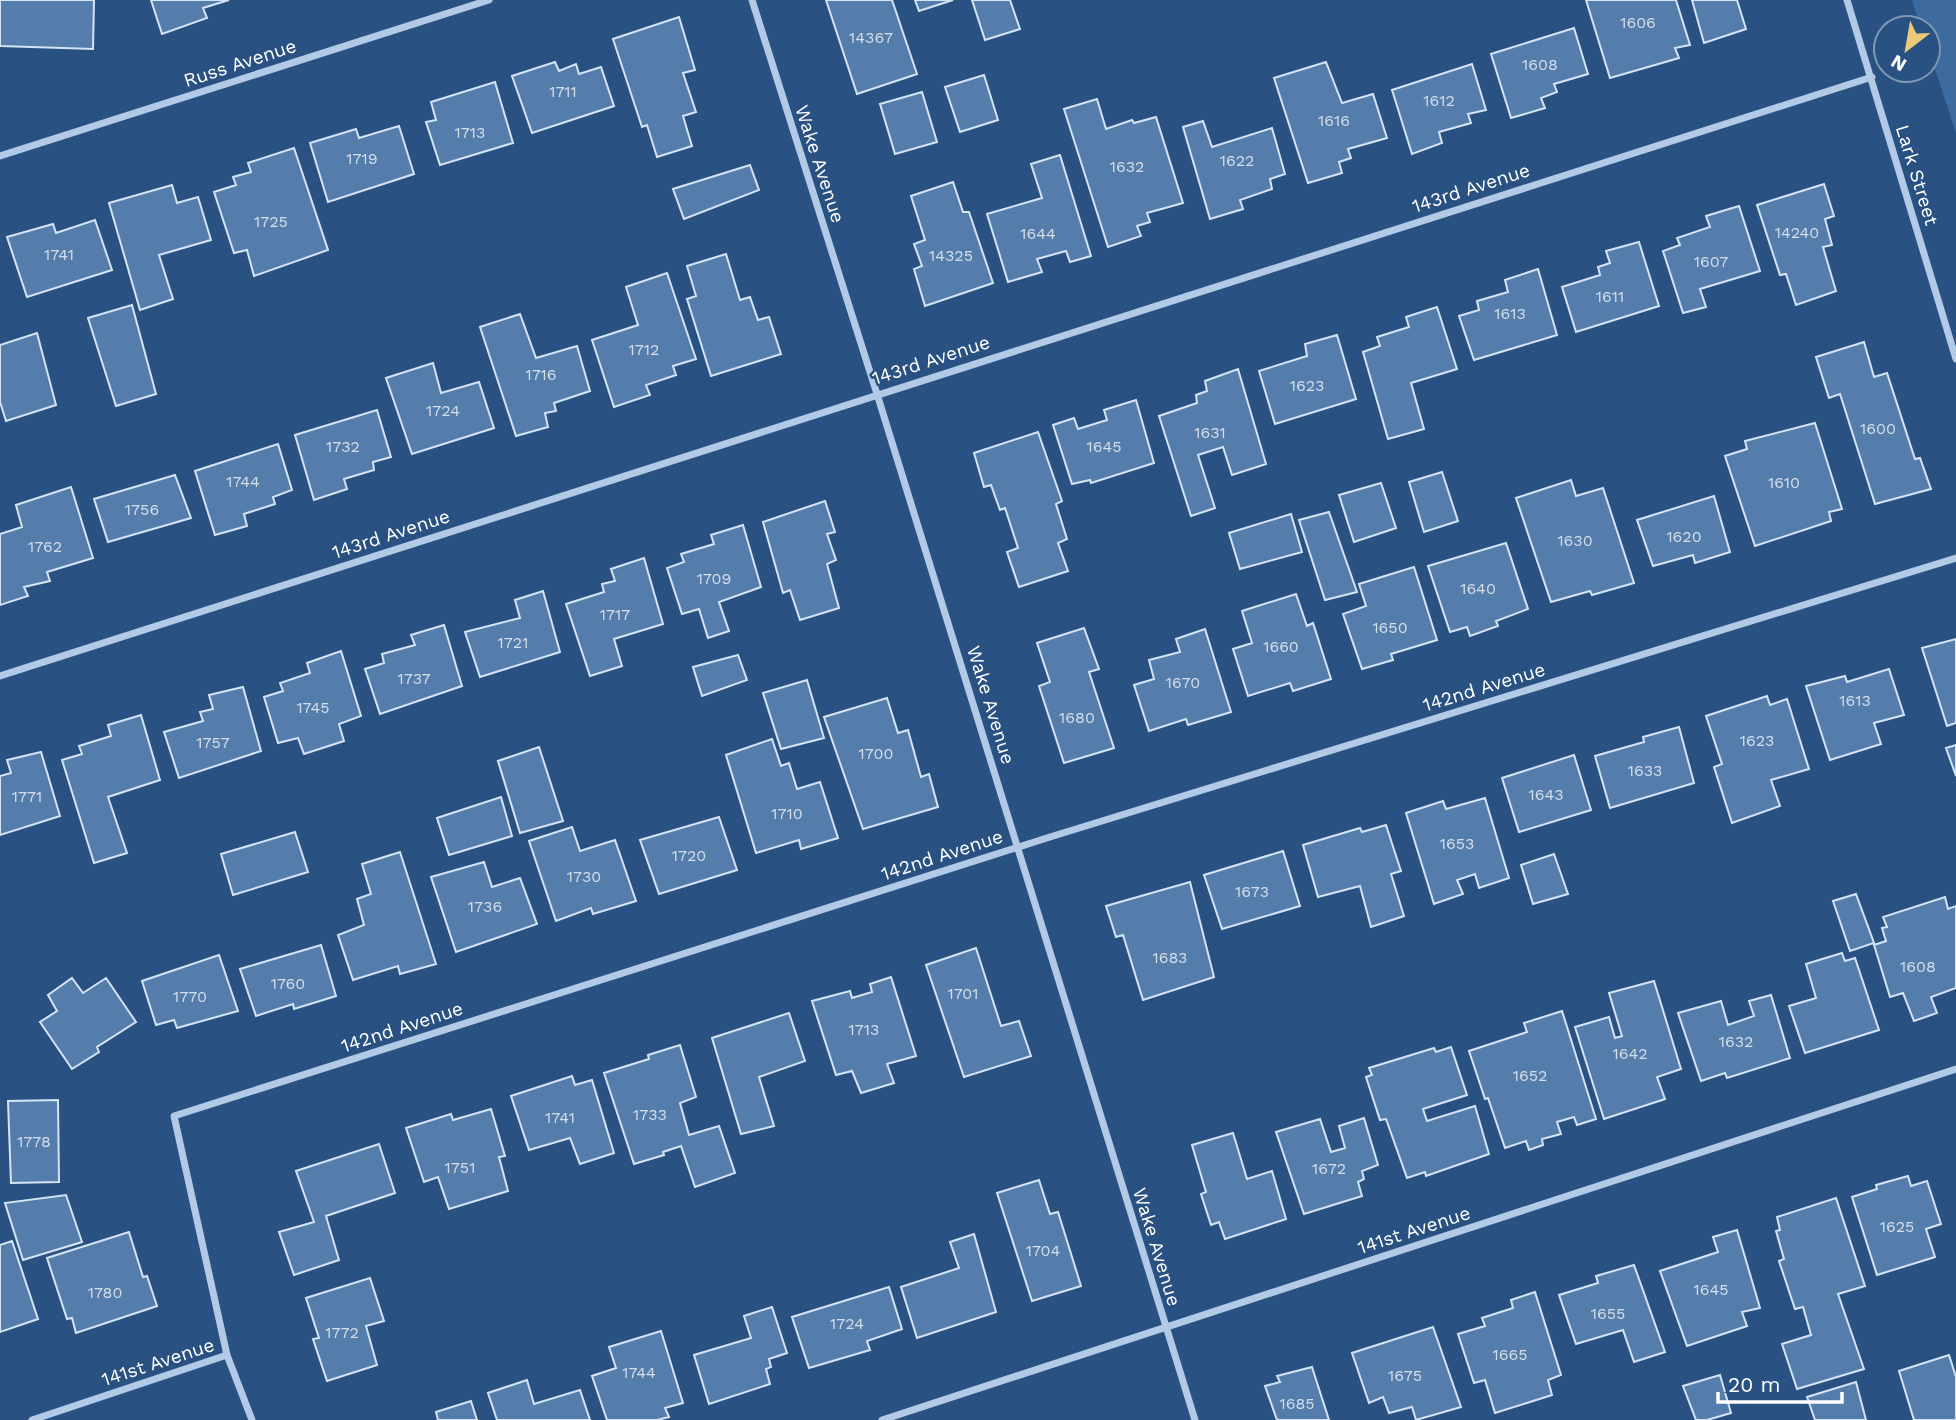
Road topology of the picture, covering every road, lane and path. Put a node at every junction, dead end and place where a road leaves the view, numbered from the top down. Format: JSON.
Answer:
{"nodes":[{"id":1,"x":489,"y":0,"type":"edge"},
{"id":2,"x":752,"y":0,"type":"edge"},
{"id":3,"x":1847,"y":0,"type":"edge"},
{"id":4,"x":1872,"y":77,"type":"joint"},
{"id":5,"x":1874,"y":84,"type":"edge"},
{"id":6,"x":0,"y":156,"type":"edge"},
{"id":7,"x":1956,"y":359,"type":"edge"},
{"id":8,"x":877,"y":394,"type":"junction"},
{"id":9,"x":1956,"y":558,"type":"edge"},
{"id":10,"x":0,"y":676,"type":"edge"},
{"id":11,"x":1018,"y":847,"type":"junction"},
{"id":12,"x":1956,"y":1069,"type":"edge"},
{"id":13,"x":1166,"y":1327,"type":"junction"},
{"id":14,"x":227,"y":1355,"type":"junction"},
{"id":15,"x":32,"y":1420,"type":"edge"},
{"id":16,"x":252,"y":1420,"type":"edge"},
{"id":17,"x":882,"y":1420,"type":"edge"},
{"id":18,"x":1195,"y":1420,"type":"edge"}],
"edges":[{"from":1,"to":6,"type":"street","name":"Russ Avenue"},
{"from":2,"to":8,"type":"street","name":"Wake Avenue"},
{"from":3,"to":4,"type":"street","name":"Lark Street"},
{"from":4,"to":8,"type":"street","name":"143rd Avenue"},
{"from":5,"to":7,"type":"street","name":"Lark Street"},
{"from":8,"to":10,"type":"street","name":"143rd Avenue"},
{"from":8,"to":11,"type":"street","name":"Wake Avenue"},
{"from":9,"to":11,"type":"street","name":"142nd Avenue"},
{"from":11,"to":13,"type":"street","name":"Wake Avenue"},
{"from":11,"to":14,"type":"street","name":"142nd Avenue"},
{"from":12,"to":13,"type":"street","name":"141st Avenue"},
{"from":13,"to":17,"type":"street","name":"141st Avenue"},
{"from":13,"to":18,"type":"street","name":"Wake Avenue"},
{"from":14,"to":15,"type":"street","name":"141st Avenue"},
{"from":14,"to":16,"type":"street","name":"141st Avenue"}]}
